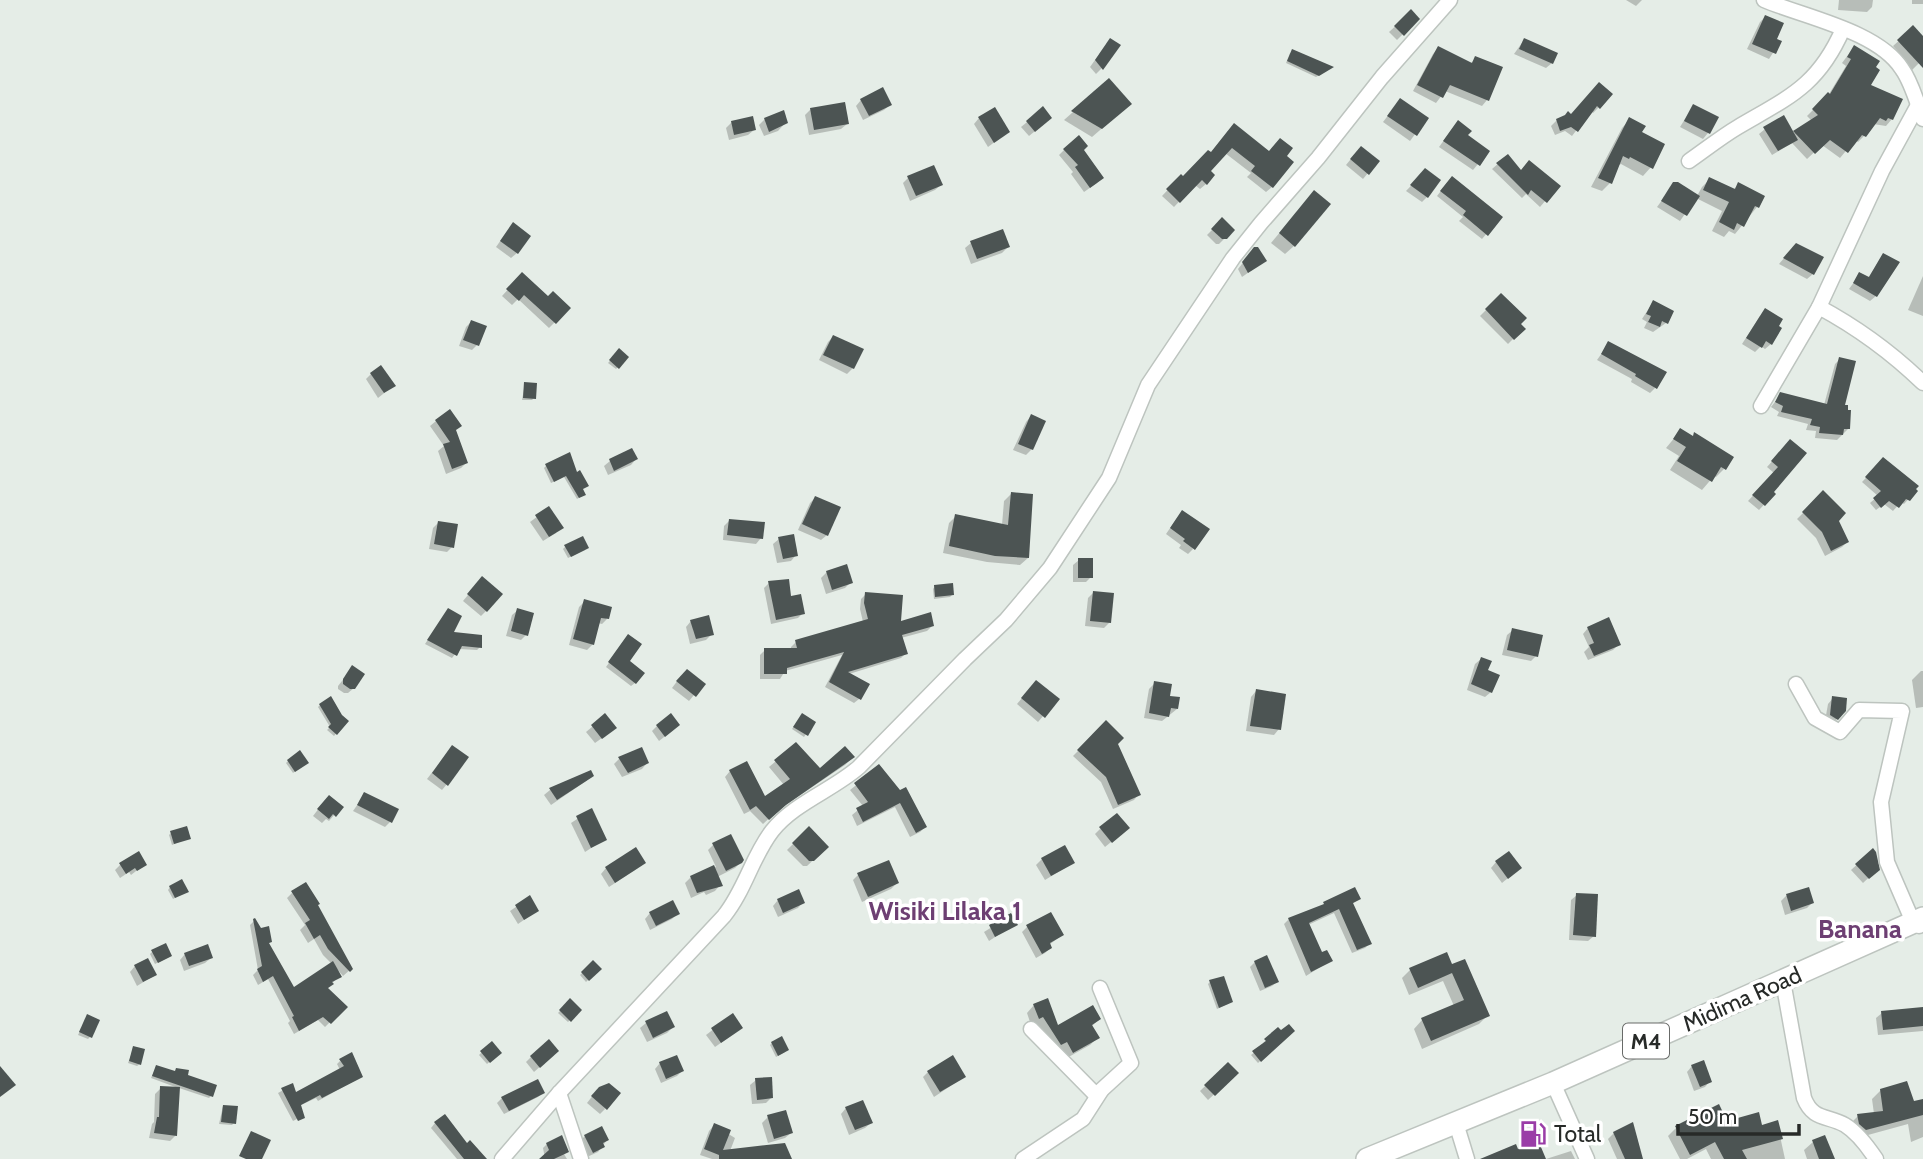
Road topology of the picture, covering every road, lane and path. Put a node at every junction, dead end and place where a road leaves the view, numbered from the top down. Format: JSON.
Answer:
{"nodes":[{"id":1,"x":1450,"y":0,"type":"edge"},
{"id":2,"x":1764,"y":0,"type":"edge"},
{"id":3,"x":1786,"y":4,"type":"edge"},
{"id":4,"x":1843,"y":29,"type":"junction"},
{"id":5,"x":1920,"y":112,"type":"edge"},
{"id":6,"x":1689,"y":161,"type":"dead end"},
{"id":7,"x":1819,"y":306,"type":"junction"},
{"id":8,"x":1923,"y":383,"type":"edge"},
{"id":9,"x":1761,"y":406,"type":"dead end"},
{"id":10,"x":1796,"y":684,"type":"dead end"},
{"id":11,"x":1920,"y":923,"type":"edge"},
{"id":12,"x":1783,"y":981,"type":"junction"},
{"id":13,"x":1100,"y":988,"type":"dead end"},
{"id":14,"x":1031,"y":1029,"type":"dead end"},
{"id":15,"x":1553,"y":1083,"type":"junction"},
{"id":16,"x":1101,"y":1091,"type":"junction"},
{"id":17,"x":559,"y":1093,"type":"junction"},
{"id":18,"x":1456,"y":1123,"type":"junction"},
{"id":19,"x":502,"y":1159,"type":"edge"},
{"id":20,"x":581,"y":1159,"type":"edge"},
{"id":21,"x":1023,"y":1159,"type":"edge"},
{"id":22,"x":1367,"y":1159,"type":"edge"},
{"id":23,"x":1467,"y":1159,"type":"edge"},
{"id":24,"x":1587,"y":1159,"type":"edge"},
{"id":25,"x":1876,"y":1159,"type":"edge"}],
"edges":[{"from":1,"to":17,"type":"street"},
{"from":2,"to":3,"type":"street"},
{"from":3,"to":4,"type":"street"},
{"from":4,"to":5,"type":"street"},
{"from":4,"to":6,"type":"street"},
{"from":5,"to":7,"type":"street"},
{"from":7,"to":8,"type":"street"},
{"from":7,"to":9,"type":"street"},
{"from":10,"to":11,"type":"street"},
{"from":11,"to":12,"type":"main road","name":"Midima Road","number":"M4"},
{"from":12,"to":15,"type":"main road","name":"Midima Road","number":"M4"},
{"from":12,"to":25,"type":"street"},
{"from":13,"to":16,"type":"street"},
{"from":14,"to":16,"type":"street"},
{"from":15,"to":18,"type":"main road","name":"Midima Road","number":"M4"},
{"from":15,"to":24,"type":"street"},
{"from":16,"to":21,"type":"street"},
{"from":17,"to":19,"type":"street"},
{"from":17,"to":20,"type":"street"},
{"from":18,"to":22,"type":"main road","name":"Midima Road","number":"M4"},
{"from":18,"to":23,"type":"street"}]}
